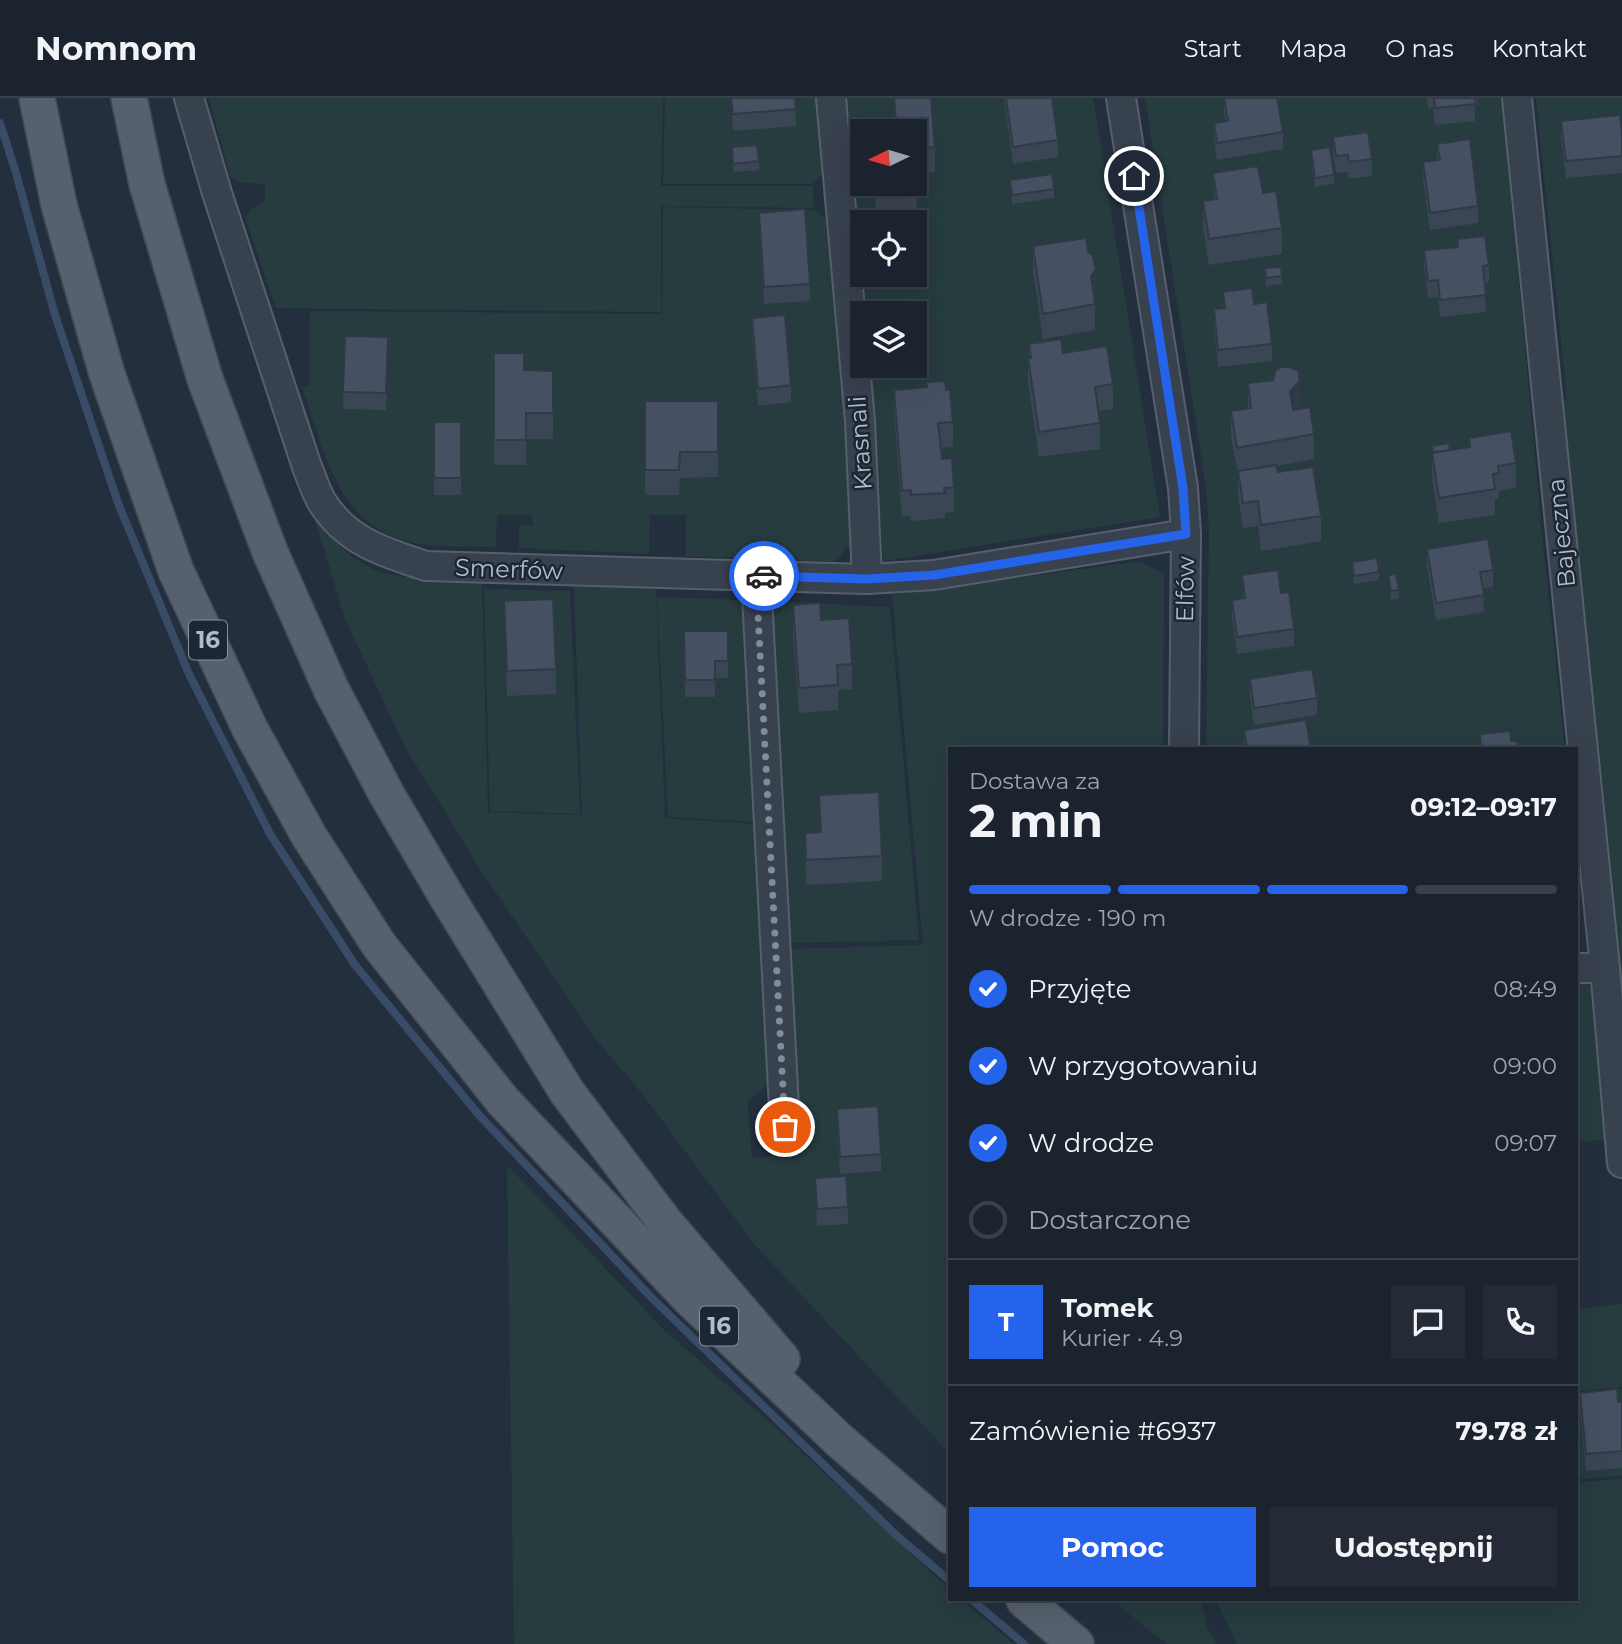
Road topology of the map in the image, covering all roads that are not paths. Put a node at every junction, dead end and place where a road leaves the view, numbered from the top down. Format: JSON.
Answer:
{"nodes":[{"id":1,"x":129,"y":98,"type":"edge"},
{"id":2,"x":189,"y":98,"type":"edge"},
{"id":3,"x":831,"y":98,"type":"edge"},
{"id":4,"x":1121,"y":98,"type":"edge"},
{"id":5,"x":1517,"y":98,"type":"edge"},
{"id":6,"x":37,"y":105,"type":"edge"},
{"id":7,"x":1186,"y":534,"type":"junction"},
{"id":8,"x":756,"y":576,"type":"junction"},
{"id":9,"x":867,"y":579,"type":"junction"},
{"id":10,"x":1184,"y":747,"type":"edge"},
{"id":11,"x":1578,"y":968,"type":"edge"},
{"id":12,"x":1605,"y":968,"type":"junction"},
{"id":13,"x":785,"y":1127,"type":"dead end"},
{"id":14,"x":1622,"y":1163,"type":"edge"},
{"id":15,"x":948,"y":1532,"type":"edge"},
{"id":16,"x":948,"y":1532,"type":"edge"},
{"id":17,"x":1025,"y":1601,"type":"edge"},
{"id":18,"x":1076,"y":1644,"type":"edge"}],
"edges":[{"from":1,"to":15,"type":"main road","number":"16"},
{"from":2,"to":8,"type":"street","name":"Smerfów"},
{"from":3,"to":9,"type":"street","name":"Krasnali"},
{"from":4,"to":7,"type":"street","name":"Elfów"},
{"from":5,"to":12,"type":"street","name":"Bajeczna"},
{"from":6,"to":16,"type":"main road","number":"16"},
{"from":7,"to":9,"type":"street","name":"Smerfów"},
{"from":7,"to":10,"type":"street","name":"Elfów"},
{"from":8,"to":9,"type":"street","name":"Smerfów"},
{"from":8,"to":13,"type":"street"},
{"from":11,"to":12,"type":"street"},
{"from":12,"to":14,"type":"street","name":"Bajeczna"},
{"from":17,"to":18,"type":"main road"}]}
